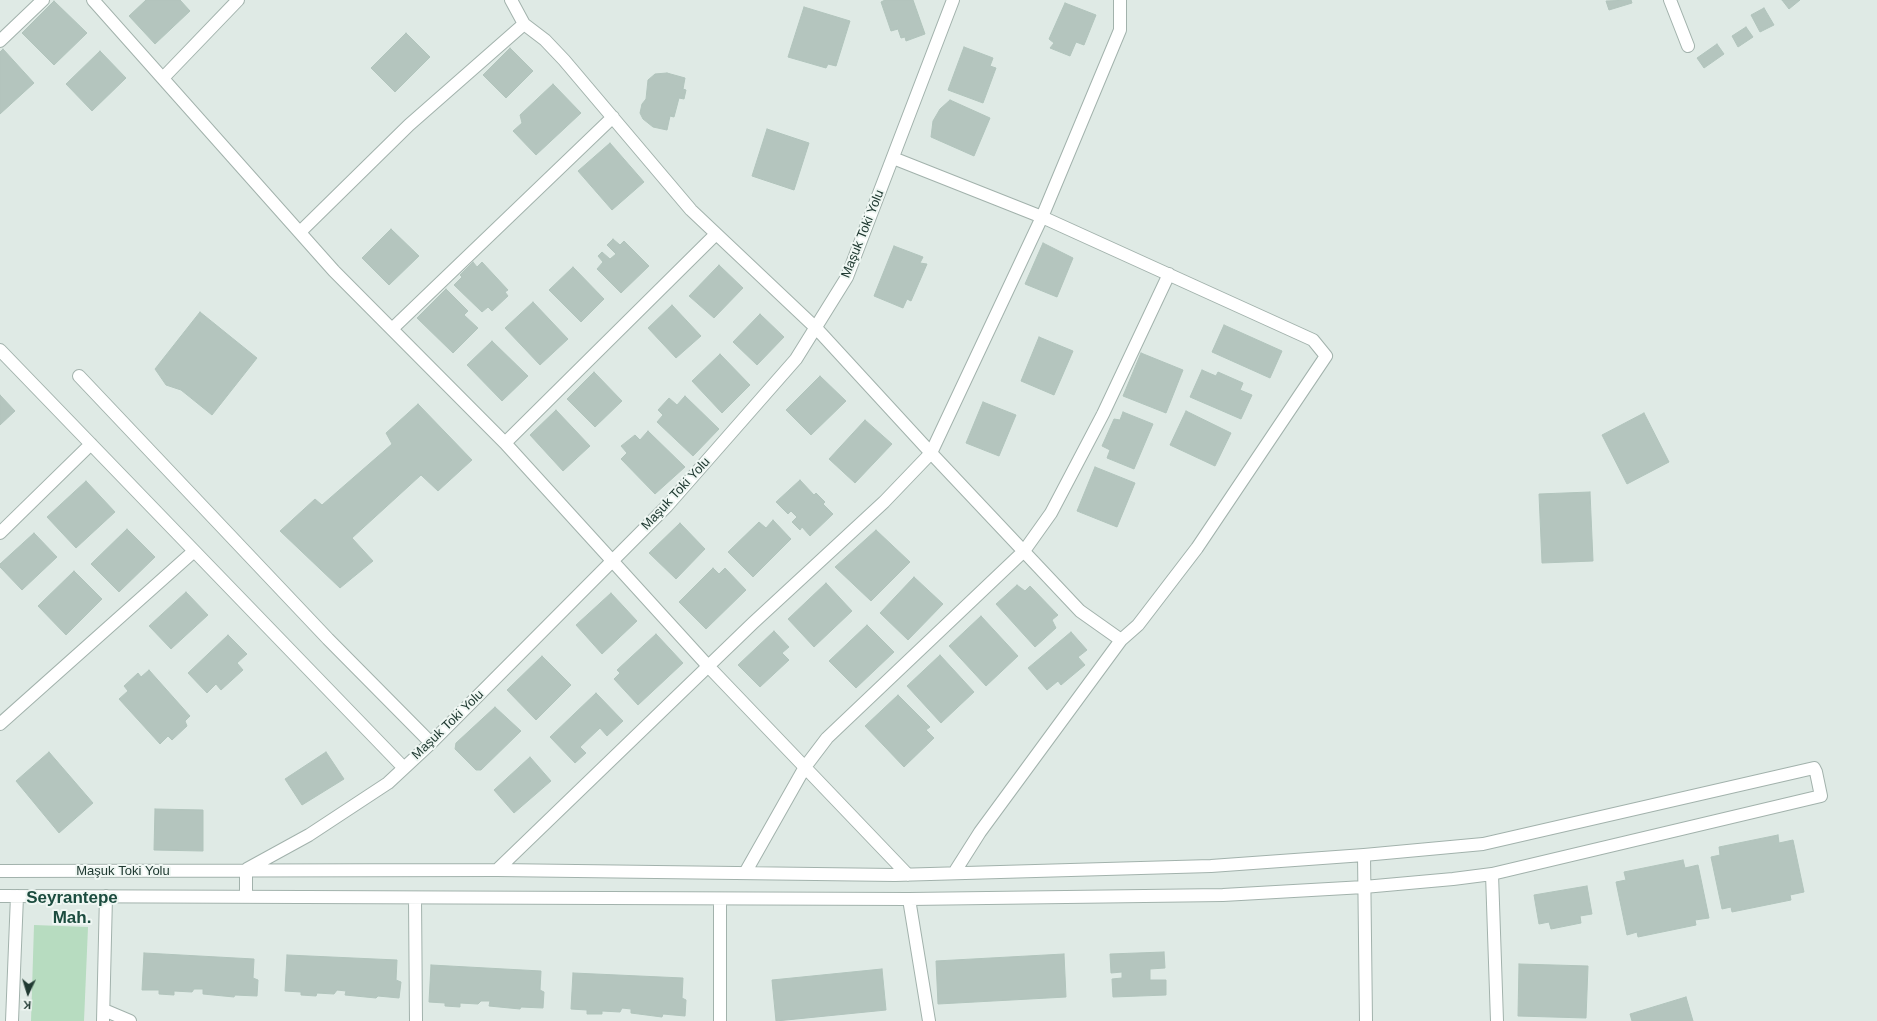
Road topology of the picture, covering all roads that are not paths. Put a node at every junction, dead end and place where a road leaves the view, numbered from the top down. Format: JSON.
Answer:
{"nodes":[{"id":1,"x":43,"y":0,"type":"edge"},
{"id":2,"x":93,"y":0,"type":"edge"},
{"id":3,"x":238,"y":0,"type":"edge"},
{"id":4,"x":511,"y":0,"type":"edge"},
{"id":5,"x":953,"y":0,"type":"edge"},
{"id":6,"x":1120,"y":0,"type":"edge"},
{"id":7,"x":1670,"y":0,"type":"edge"},
{"id":8,"x":524,"y":24,"type":"junction"},
{"id":9,"x":0,"y":41,"type":"edge"},
{"id":10,"x":1688,"y":46,"type":"dead end"},
{"id":11,"x":163,"y":78,"type":"junction"},
{"id":12,"x":613,"y":117,"type":"junction"},
{"id":13,"x":893,"y":158,"type":"junction"},
{"id":14,"x":1042,"y":217,"type":"junction"},
{"id":15,"x":300,"y":232,"type":"junction"},
{"id":16,"x":716,"y":234,"type":"junction"},
{"id":17,"x":1169,"y":274,"type":"junction"},
{"id":18,"x":392,"y":328,"type":"junction"},
{"id":19,"x":817,"y":329,"type":"junction"},
{"id":20,"x":1,"y":353,"type":"edge"},
{"id":21,"x":79,"y":376,"type":"dead end"},
{"id":22,"x":505,"y":443,"type":"junction"},
{"id":23,"x":90,"y":444,"type":"junction"},
{"id":24,"x":931,"y":453,"type":"junction"},
{"id":25,"x":0,"y":533,"type":"edge"},
{"id":26,"x":1024,"y":551,"type":"junction"},
{"id":27,"x":193,"y":552,"type":"junction"},
{"id":28,"x":612,"y":562,"type":"junction"},
{"id":29,"x":1121,"y":640,"type":"junction"},
{"id":30,"x":708,"y":666,"type":"junction"},
{"id":31,"x":0,"y":724,"type":"edge"},
{"id":32,"x":431,"y":744,"type":"junction"},
{"id":33,"x":805,"y":767,"type":"junction"},
{"id":34,"x":404,"y":768,"type":"junction"},
{"id":35,"x":1364,"y":855,"type":"junction"},
{"id":36,"x":246,"y":870,"type":"junction"},
{"id":37,"x":497,"y":870,"type":"junction"},
{"id":38,"x":0,"y":871,"type":"edge"},
{"id":39,"x":745,"y":872,"type":"junction"},
{"id":40,"x":954,"y":874,"type":"junction"},
{"id":41,"x":1492,"y":874,"type":"junction"},
{"id":42,"x":908,"y":875,"type":"junction"},
{"id":43,"x":1364,"y":887,"type":"junction"},
{"id":44,"x":0,"y":896,"type":"edge"},
{"id":45,"x":17,"y":896,"type":"junction"},
{"id":46,"x":106,"y":896,"type":"junction"},
{"id":47,"x":246,"y":897,"type":"junction"},
{"id":48,"x":415,"y":898,"type":"junction"},
{"id":49,"x":720,"y":898,"type":"junction"},
{"id":50,"x":909,"y":899,"type":"junction"},
{"id":51,"x":104,"y":1016,"type":"edge"},
{"id":52,"x":12,"y":1021,"type":"edge"},
{"id":53,"x":130,"y":1021,"type":"edge"},
{"id":54,"x":416,"y":1021,"type":"edge"},
{"id":55,"x":720,"y":1021,"type":"edge"},
{"id":56,"x":929,"y":1021,"type":"edge"},
{"id":57,"x":1366,"y":1021,"type":"edge"},
{"id":58,"x":1497,"y":1021,"type":"edge"}],
"edges":[{"from":1,"to":9,"type":"street"},
{"from":2,"to":11,"type":"street"},
{"from":3,"to":11,"type":"street"},
{"from":4,"to":8,"type":"street"},
{"from":5,"to":13,"type":"street","name":"Maşuk Toki Yolu"},
{"from":6,"to":14,"type":"street"},
{"from":7,"to":10,"type":"street"},
{"from":8,"to":12,"type":"street"},
{"from":8,"to":15,"type":"street"},
{"from":11,"to":15,"type":"street"},
{"from":12,"to":16,"type":"street"},
{"from":12,"to":18,"type":"street"},
{"from":13,"to":14,"type":"street"},
{"from":13,"to":19,"type":"street","name":"Maşuk Toki Yolu"},
{"from":14,"to":17,"type":"street"},
{"from":14,"to":24,"type":"street"},
{"from":15,"to":18,"type":"street"},
{"from":16,"to":19,"type":"street"},
{"from":16,"to":22,"type":"street"},
{"from":17,"to":26,"type":"street"},
{"from":17,"to":29,"type":"street"},
{"from":18,"to":22,"type":"street"},
{"from":19,"to":24,"type":"street"},
{"from":19,"to":28,"type":"street","name":"Maşuk Toki Yolu"},
{"from":20,"to":23,"type":"street"},
{"from":21,"to":32,"type":"street"},
{"from":22,"to":28,"type":"street"},
{"from":23,"to":25,"type":"street"},
{"from":23,"to":27,"type":"street"},
{"from":24,"to":26,"type":"street"},
{"from":24,"to":30,"type":"street"},
{"from":26,"to":29,"type":"street"},
{"from":26,"to":33,"type":"street"},
{"from":27,"to":31,"type":"street"},
{"from":27,"to":34,"type":"street"},
{"from":28,"to":30,"type":"street"},
{"from":28,"to":32,"type":"street","name":"Maşuk Toki Yolu"},
{"from":29,"to":40,"type":"street"},
{"from":30,"to":33,"type":"street"},
{"from":30,"to":37,"type":"street"},
{"from":32,"to":34,"type":"street","name":"Maşuk Toki Yolu"},
{"from":33,"to":39,"type":"street"},
{"from":33,"to":42,"type":"street"},
{"from":34,"to":36,"type":"street","name":"Maşuk Toki Yolu"},
{"from":35,"to":40,"type":"street"},
{"from":35,"to":41,"type":"street","name":"Maşuk Toki Yolu"},
{"from":35,"to":43,"type":"street"},
{"from":36,"to":37,"type":"street"},
{"from":36,"to":38,"type":"street","name":"Maşuk Toki Yolu"},
{"from":36,"to":47,"type":"street"},
{"from":37,"to":39,"type":"street"},
{"from":39,"to":42,"type":"street"},
{"from":40,"to":42,"type":"street"},
{"from":41,"to":43,"type":"street","name":"Maşuk Toki Yolu"},
{"from":41,"to":58,"type":"street"},
{"from":43,"to":50,"type":"street","name":"Maşuk Toki Yolu"},
{"from":43,"to":57,"type":"street"},
{"from":44,"to":45,"type":"street","name":"Maşuk Toki Yolu"},
{"from":45,"to":46,"type":"street","name":"Maşuk Toki Yolu"},
{"from":45,"to":52,"type":"street"},
{"from":46,"to":47,"type":"street","name":"Maşuk Toki Yolu"},
{"from":46,"to":51,"type":"street"},
{"from":47,"to":48,"type":"street","name":"Maşuk Toki Yolu"},
{"from":48,"to":49,"type":"street","name":"Maşuk Toki Yolu"},
{"from":48,"to":54,"type":"street"},
{"from":49,"to":50,"type":"street","name":"Maşuk Toki Yolu"},
{"from":49,"to":55,"type":"street"},
{"from":50,"to":56,"type":"street"},
{"from":51,"to":53,"type":"street"}]}
